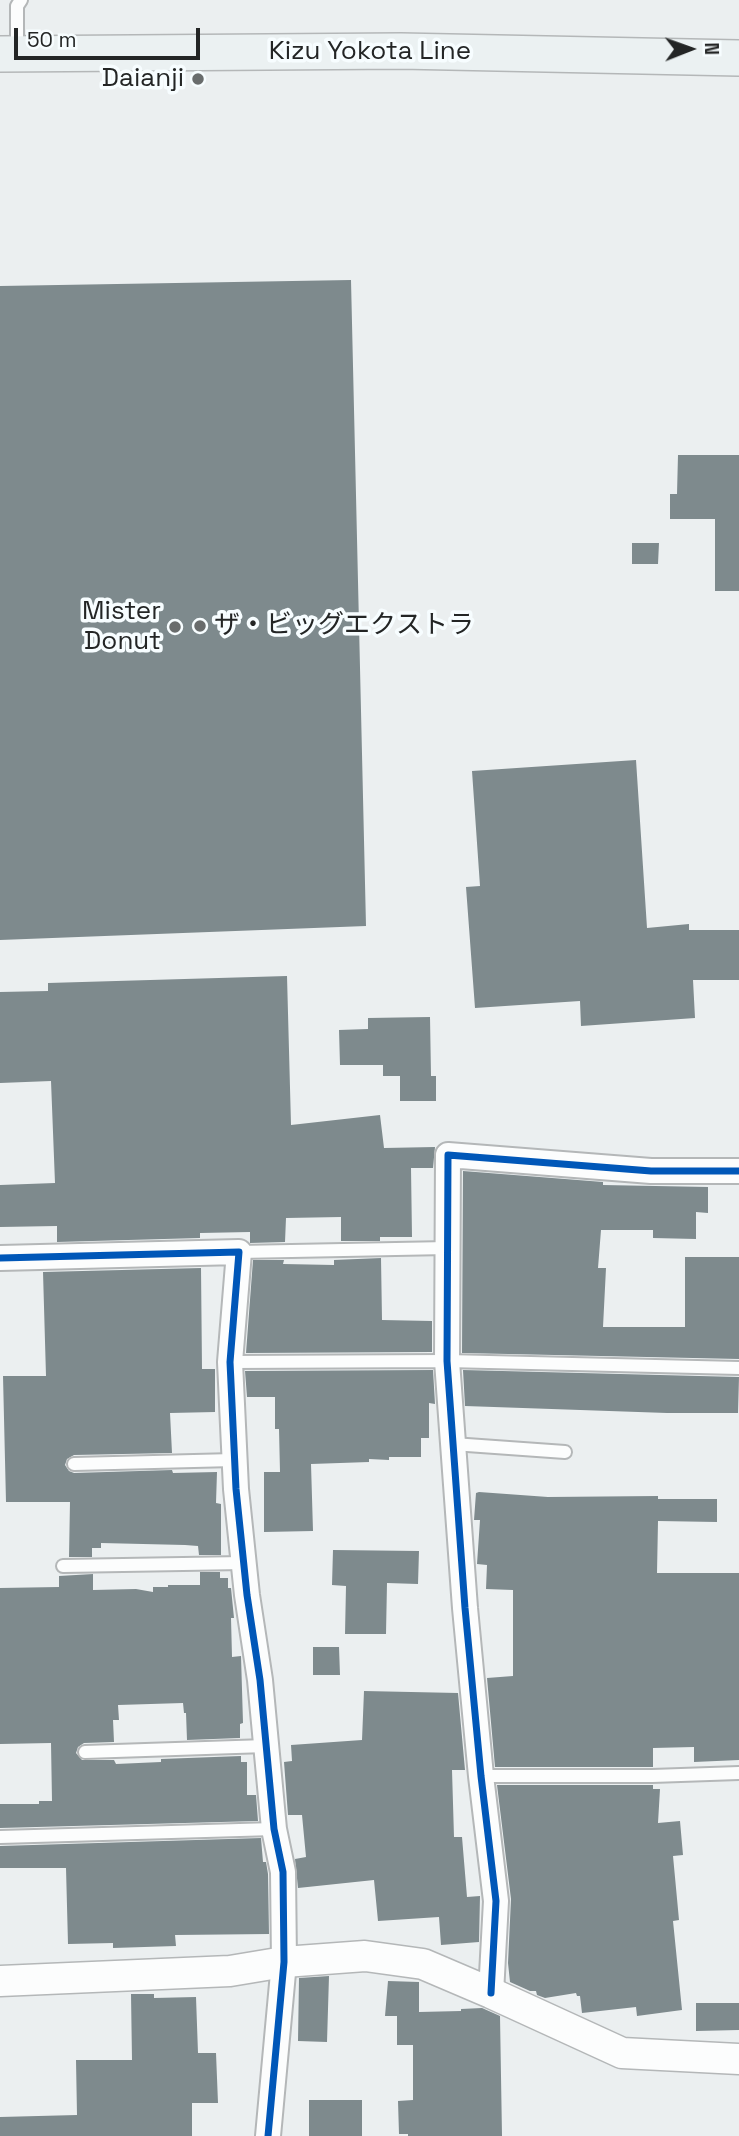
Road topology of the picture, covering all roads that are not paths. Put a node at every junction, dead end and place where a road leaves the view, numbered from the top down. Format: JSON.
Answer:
{"nodes":[{"id":1,"x":21,"y":0,"type":"edge"},
{"id":2,"x":9,"y":54,"type":"edge"},
{"id":3,"x":739,"y":58,"type":"edge"},
{"id":4,"x":739,"y":1171,"type":"edge"},
{"id":5,"x":448,"y":1248,"type":"junction"},
{"id":6,"x":239,"y":1252,"type":"junction"},
{"id":7,"x":0,"y":1258,"type":"edge"},
{"id":8,"x":447,"y":1361,"type":"junction"},
{"id":9,"x":230,"y":1362,"type":"junction"},
{"id":10,"x":739,"y":1368,"type":"edge"},
{"id":11,"x":453,"y":1444,"type":"junction"},
{"id":12,"x":565,"y":1452,"type":"dead end"},
{"id":13,"x":234,"y":1460,"type":"junction"},
{"id":14,"x":74,"y":1464,"type":"dead end"},
{"id":15,"x":243,"y":1563,"type":"junction"},
{"id":16,"x":63,"y":1566,"type":"dead end"},
{"id":17,"x":266,"y":1746,"type":"junction"},
{"id":18,"x":85,"y":1752,"type":"dead end"},
{"id":19,"x":739,"y":1773,"type":"edge"},
{"id":20,"x":481,"y":1776,"type":"junction"},
{"id":21,"x":274,"y":1829,"type":"junction"},
{"id":22,"x":0,"y":1837,"type":"edge"},
{"id":23,"x":284,"y":1962,"type":"junction"},
{"id":24,"x":0,"y":1981,"type":"edge"},
{"id":25,"x":491,"y":1993,"type":"junction"},
{"id":26,"x":739,"y":2059,"type":"edge"},
{"id":27,"x":268,"y":2136,"type":"edge"}],
"edges":[{"from":1,"to":2,"type":"lane"},
{"from":2,"to":3,"type":"main road","name":"Kizu Yokota Line"},
{"from":4,"to":5,"type":"street"},
{"from":5,"to":6,"type":"lane"},
{"from":5,"to":8,"type":"street"},
{"from":6,"to":7,"type":"street"},
{"from":6,"to":9,"type":"street"},
{"from":8,"to":9,"type":"lane"},
{"from":8,"to":10,"type":"lane"},
{"from":8,"to":11,"type":"street"},
{"from":9,"to":13,"type":"street"},
{"from":11,"to":12,"type":"lane"},
{"from":11,"to":20,"type":"street"},
{"from":13,"to":14,"type":"lane"},
{"from":13,"to":15,"type":"street"},
{"from":15,"to":16,"type":"lane"},
{"from":15,"to":17,"type":"street"},
{"from":17,"to":18,"type":"lane"},
{"from":17,"to":21,"type":"street"},
{"from":19,"to":20,"type":"lane"},
{"from":20,"to":25,"type":"street"},
{"from":21,"to":22,"type":"lane"},
{"from":21,"to":23,"type":"street"},
{"from":23,"to":24,"type":"street"},
{"from":23,"to":25,"type":"street"},
{"from":23,"to":27,"type":"street"},
{"from":25,"to":26,"type":"street"}]}
